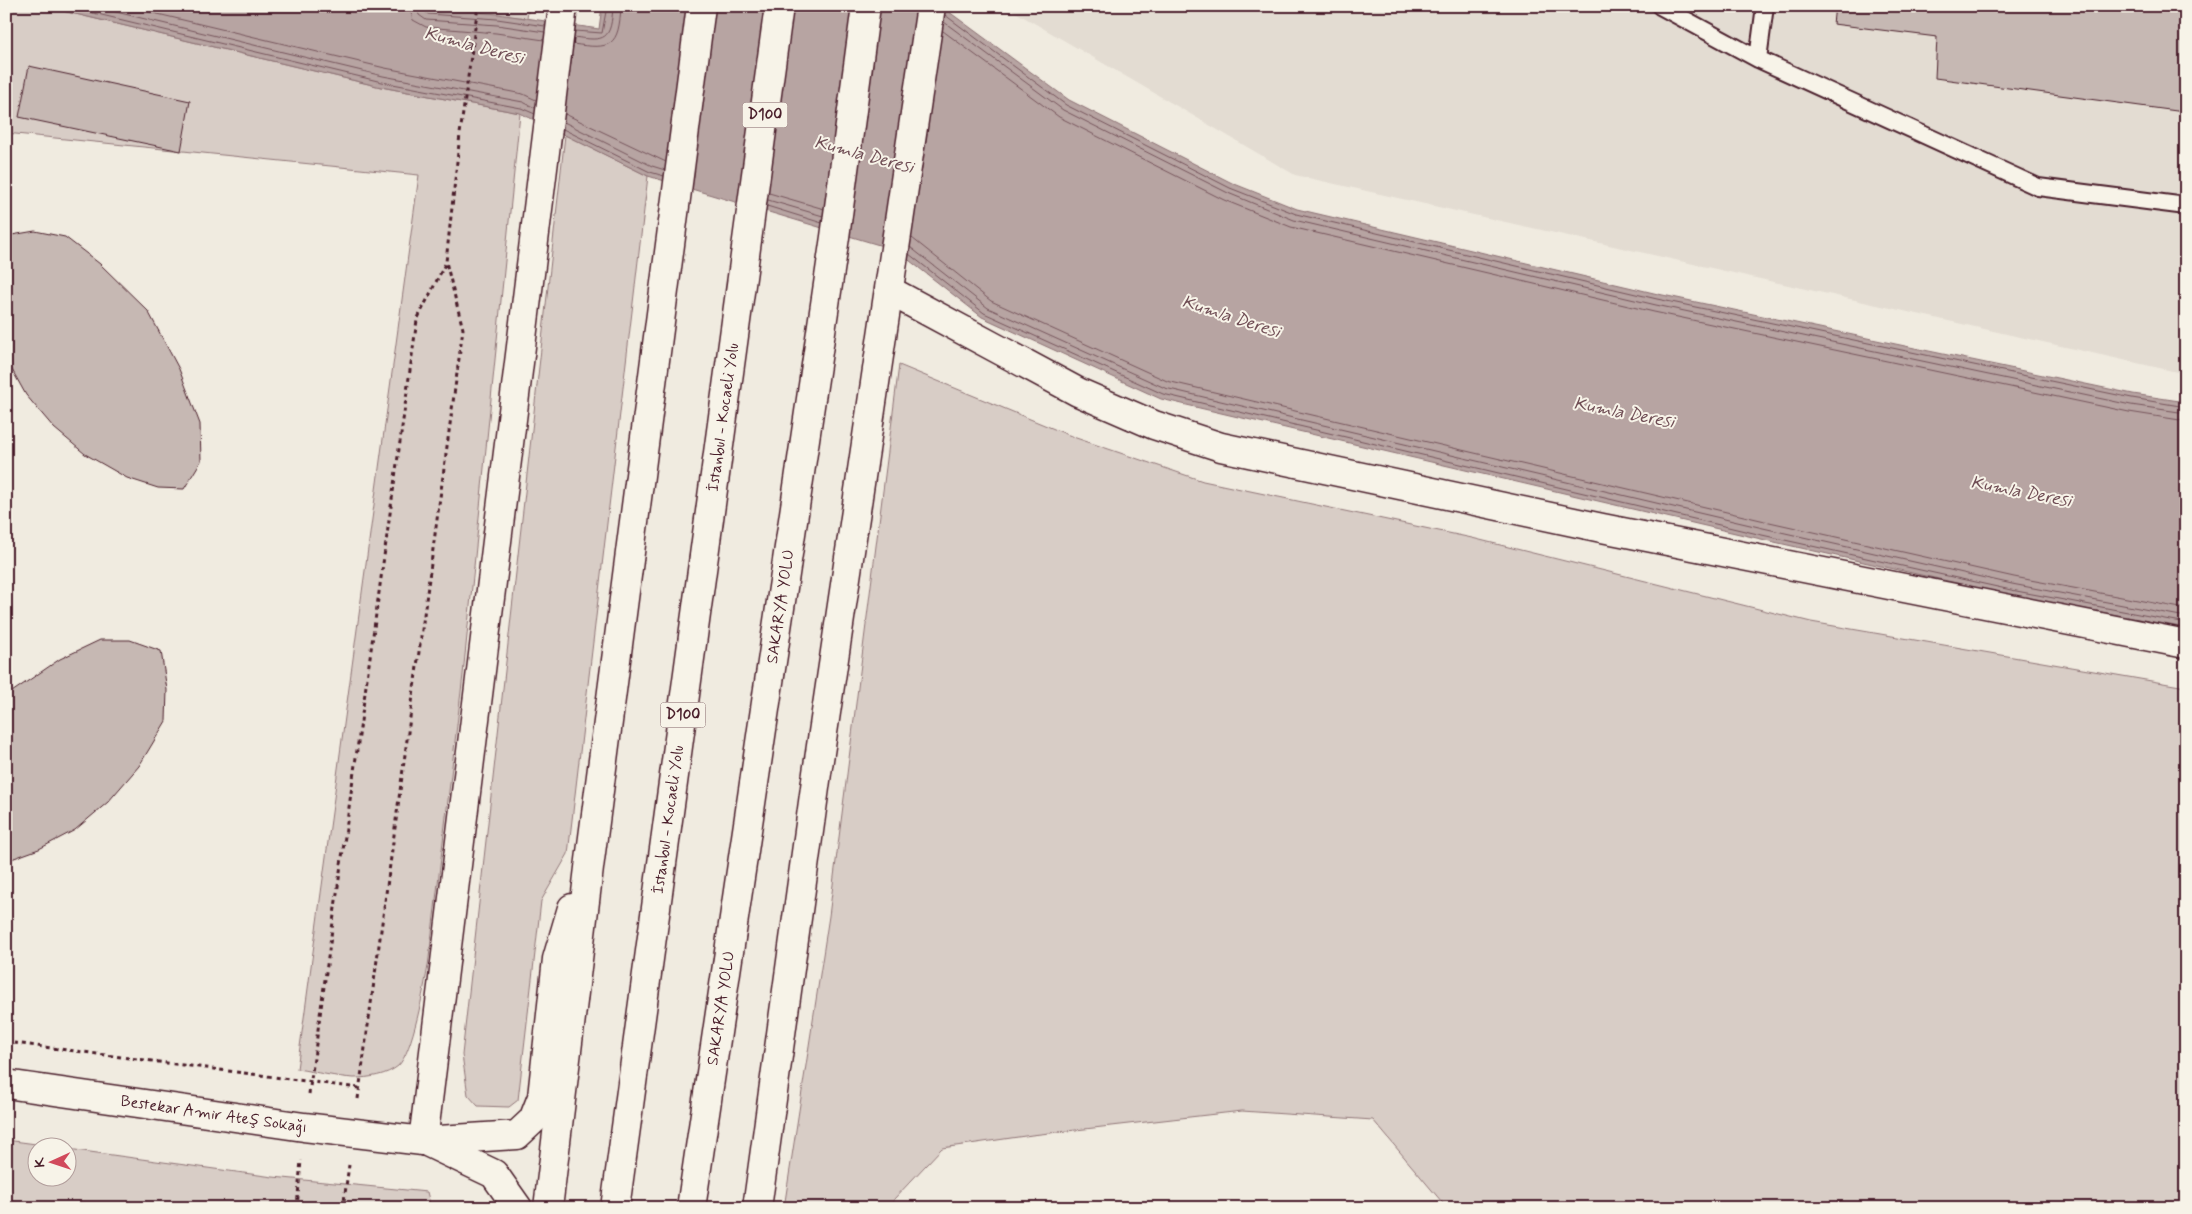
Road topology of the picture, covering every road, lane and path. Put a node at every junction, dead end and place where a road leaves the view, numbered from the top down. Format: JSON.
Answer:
{"nodes":[{"id":1,"x":478,"y":6,"type":"edge"},
{"id":2,"x":562,"y":6,"type":"edge"},
{"id":3,"x":701,"y":6,"type":"edge"},
{"id":4,"x":779,"y":6,"type":"edge"},
{"id":5,"x":866,"y":6,"type":"edge"},
{"id":6,"x":931,"y":6,"type":"edge"},
{"id":7,"x":1660,"y":6,"type":"edge"},
{"id":8,"x":1765,"y":6,"type":"edge"},
{"id":9,"x":1758,"y":59,"type":"junction"},
{"id":10,"x":2186,"y":206,"type":"edge"},
{"id":11,"x":446,"y":262,"type":"junction"},
{"id":12,"x":890,"y":291,"type":"junction"},
{"id":13,"x":2186,"y":644,"type":"edge"},
{"id":14,"x":589,"y":868,"type":"junction"},
{"id":15,"x":6,"y":1042,"type":"edge"},
{"id":16,"x":311,"y":1082,"type":"junction"},
{"id":17,"x":6,"y":1084,"type":"edge"},
{"id":18,"x":359,"y":1088,"type":"junction"},
{"id":19,"x":304,"y":1127,"type":"junction"},
{"id":20,"x":353,"y":1132,"type":"junction"},
{"id":21,"x":423,"y":1141,"type":"junction"},
{"id":22,"x":297,"y":1208,"type":"edge"},
{"id":23,"x":343,"y":1208,"type":"edge"},
{"id":24,"x":518,"y":1208,"type":"edge"},
{"id":25,"x":548,"y":1208,"type":"edge"},
{"id":26,"x":615,"y":1208,"type":"edge"},
{"id":27,"x":691,"y":1208,"type":"edge"},
{"id":28,"x":758,"y":1208,"type":"edge"}],
"edges":[{"from":1,"to":11,"type":"path"},
{"from":2,"to":21,"type":"main road"},
{"from":3,"to":14,"type":"main road"},
{"from":4,"to":26,"type":"main road","name":"İstanbul - Kocaeli Yolu","number":"D100"},
{"from":5,"to":27,"type":"main road","name":"SAKARYA YOLU"},
{"from":6,"to":12,"type":"main road"},
{"from":7,"to":9,"type":"lane"},
{"from":8,"to":9,"type":"lane"},
{"from":9,"to":10,"type":"lane"},
{"from":11,"to":16,"type":"path"},
{"from":11,"to":18,"type":"path"},
{"from":12,"to":13,"type":"main road"},
{"from":12,"to":28,"type":"main road"},
{"from":14,"to":21,"type":"main road"},
{"from":14,"to":25,"type":"main road"},
{"from":15,"to":16,"type":"path"},
{"from":16,"to":18,"type":"path"},
{"from":16,"to":19,"type":"path"},
{"from":17,"to":19,"type":"main road","name":"Bestekar Amir Ateş Sokağı"},
{"from":18,"to":20,"type":"path"},
{"from":19,"to":20,"type":"main road","name":"Bestekar Amir Ateş Sokağı"},
{"from":19,"to":22,"type":"path"},
{"from":20,"to":21,"type":"main road","name":"Bestekar Amir Ateş Sokağı"},
{"from":20,"to":23,"type":"path"},
{"from":21,"to":24,"type":"main road"}]}
